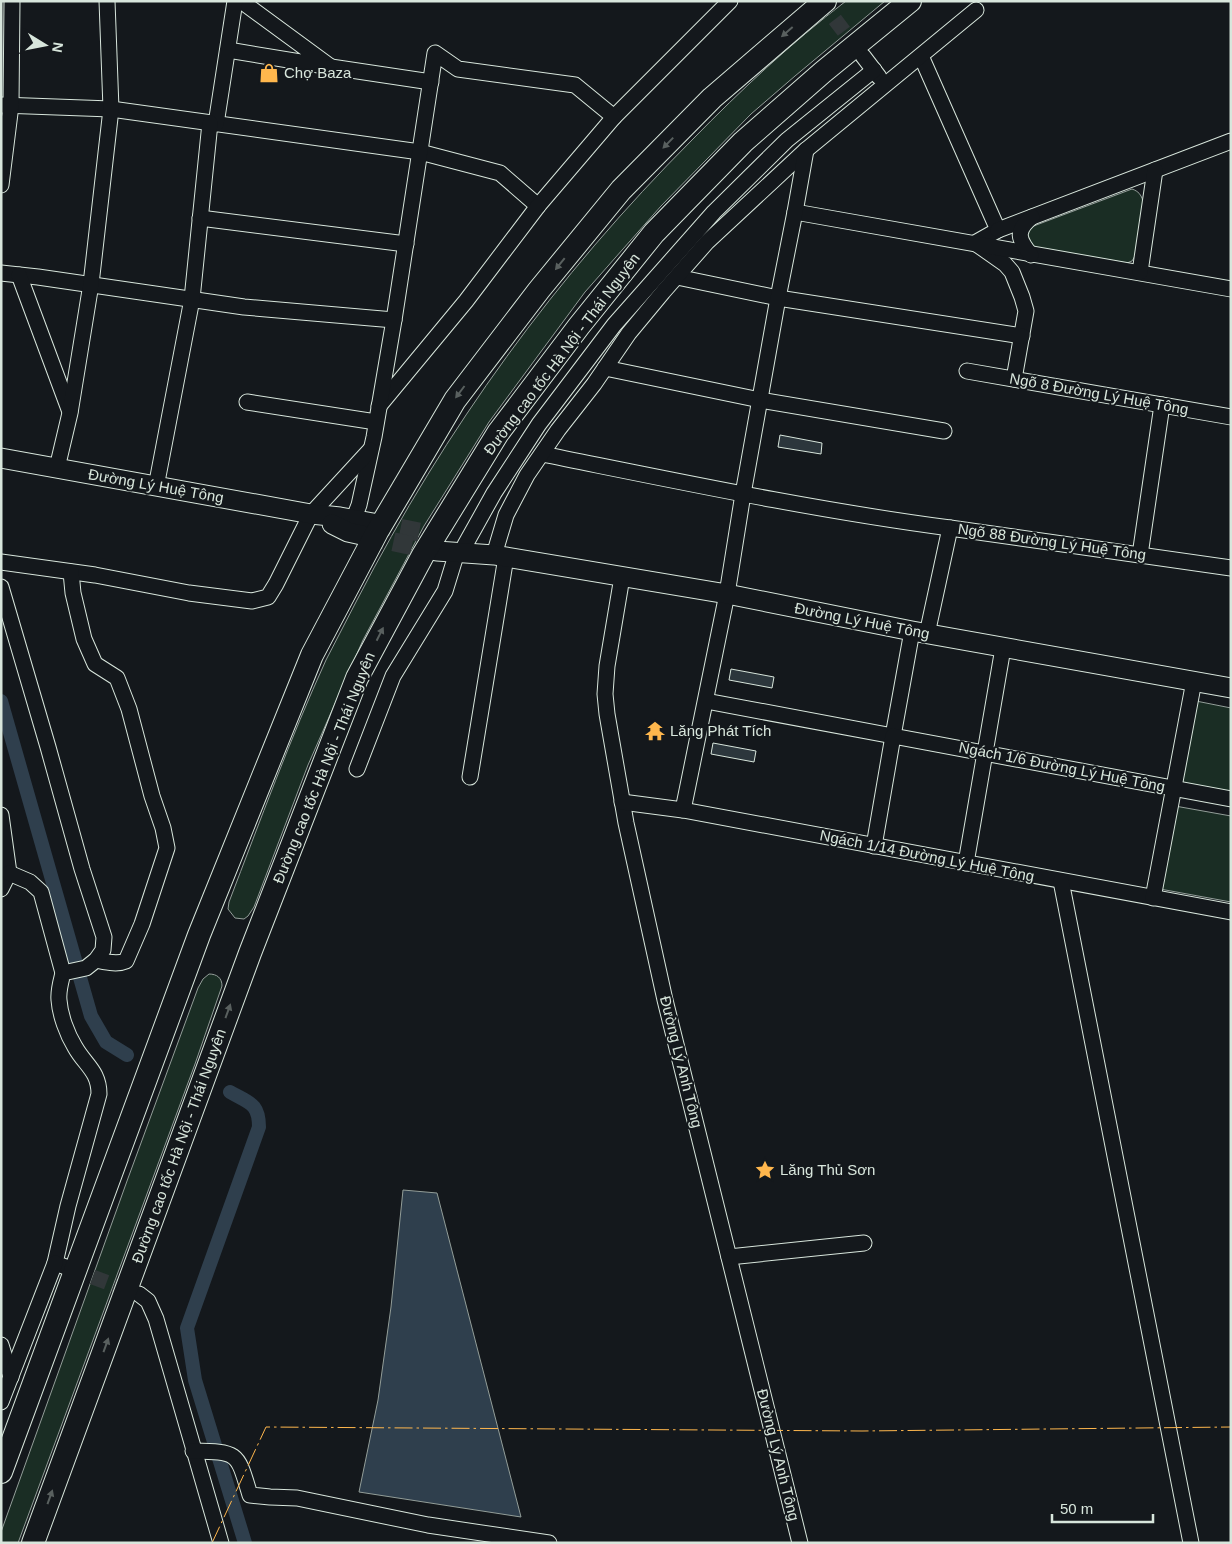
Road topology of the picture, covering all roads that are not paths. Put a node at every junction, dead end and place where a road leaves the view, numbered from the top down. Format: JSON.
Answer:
{"nodes":[{"id":1,"x":12,"y":1,"type":"edge"},
{"id":2,"x":107,"y":1,"type":"edge"},
{"id":3,"x":235,"y":1,"type":"edge"},
{"id":4,"x":241,"y":1,"type":"edge"},
{"id":5,"x":730,"y":1,"type":"edge"},
{"id":6,"x":825,"y":1,"type":"edge"},
{"id":7,"x":910,"y":1,"type":"edge"},
{"id":8,"x":976,"y":10,"type":"dead end"},
{"id":9,"x":228,"y":50,"type":"junction"},
{"id":10,"x":863,"y":56,"type":"tunnel mouth"},
{"id":11,"x":920,"y":56,"type":"junction"},
{"id":12,"x":331,"y":67,"type":"junction"},
{"id":13,"x":874,"y":70,"type":"junction"},
{"id":14,"x":431,"y":82,"type":"junction"},
{"id":15,"x":885,"y":86,"type":"junction"},
{"id":16,"x":6,"y":105,"type":"edge"},
{"id":17,"x":111,"y":109,"type":"junction"},
{"id":18,"x":614,"y":117,"type":"junction"},
{"id":19,"x":213,"y":123,"type":"junction"},
{"id":20,"x":1231,"y":141,"type":"edge"},
{"id":21,"x":806,"y":150,"type":"junction"},
{"id":22,"x":420,"y":152,"type":"junction"},
{"id":23,"x":1156,"y":170,"type":"junction"},
{"id":24,"x":1,"y":184,"type":"edge"},
{"id":25,"x":538,"y":206,"type":"junction"},
{"id":26,"x":795,"y":212,"type":"junction"},
{"id":27,"x":1032,"y":217,"type":"junction"},
{"id":28,"x":200,"y":218,"type":"junction"},
{"id":29,"x":998,"y":230,"type":"junction"},
{"id":30,"x":975,"y":243,"type":"junction"},
{"id":31,"x":406,"y":244,"type":"junction"},
{"id":32,"x":1031,"y":255,"type":"junction"},
{"id":33,"x":1140,"y":272,"type":"junction"},
{"id":34,"x":1,"y":273,"type":"edge"},
{"id":35,"x":19,"y":275,"type":"junction"},
{"id":36,"x":677,"y":277,"type":"junction"},
{"id":37,"x":91,"y":284,"type":"junction"},
{"id":38,"x":1231,"y":290,"type":"edge"},
{"id":39,"x":778,"y":298,"type":"junction"},
{"id":40,"x":192,"y":299,"type":"junction"},
{"id":41,"x":394,"y":320,"type":"junction"},
{"id":42,"x":1022,"y":336,"type":"junction"},
{"id":43,"x":605,"y":368,"type":"junction"},
{"id":44,"x":967,"y":371,"type":"dead end"},
{"id":45,"x":1014,"y":380,"type":"junction"},
{"id":46,"x":760,"y":400,"type":"junction"},
{"id":47,"x":247,"y":402,"type":"dead end"},
{"id":48,"x":1162,"y":405,"type":"junction"},
{"id":49,"x":379,"y":406,"type":"junction"},
{"id":50,"x":70,"y":413,"type":"junction"},
{"id":51,"x":1231,"y":417,"type":"edge"},
{"id":52,"x":376,"y":422,"type":"junction"},
{"id":53,"x":944,"y":431,"type":"dead end"},
{"id":54,"x":370,"y":450,"type":"junction"},
{"id":55,"x":542,"y":454,"type":"junction"},
{"id":56,"x":1,"y":458,"type":"edge"},
{"id":57,"x":57,"y":468,"type":"junction"},
{"id":58,"x":156,"y":487,"type":"junction"},
{"id":59,"x":743,"y":494,"type":"junction"},
{"id":60,"x":311,"y":514,"type":"junction"},
{"id":61,"x":360,"y":528,"type":"joint"},
{"id":62,"x":950,"y":528,"type":"junction"},
{"id":63,"x":440,"y":544,"type":"tunnel mouth"},
{"id":64,"x":461,"y":548,"type":"junction"},
{"id":65,"x":1140,"y":555,"type":"junction"},
{"id":66,"x":500,"y":556,"type":"junction"},
{"id":67,"x":1,"y":562,"type":"edge"},
{"id":68,"x":1231,"y":568,"type":"edge"},
{"id":69,"x":71,"y":572,"type":"junction"},
{"id":70,"x":622,"y":577,"type":"junction"},
{"id":71,"x":1,"y":587,"type":"edge"},
{"id":72,"x":727,"y":594,"type":"junction"},
{"id":73,"x":920,"y":633,"type":"junction"},
{"id":74,"x":1003,"y":648,"type":"junction"},
{"id":75,"x":1194,"y":681,"type":"junction"},
{"id":76,"x":1231,"y":688,"type":"edge"},
{"id":77,"x":706,"y":701,"type":"junction"},
{"id":78,"x":893,"y":736,"type":"junction"},
{"id":79,"x":986,"y":753,"type":"junction"},
{"id":80,"x":357,"y":769,"type":"dead end"},
{"id":81,"x":470,"y":777,"type":"dead end"},
{"id":82,"x":1174,"y":788,"type":"junction"},
{"id":83,"x":1231,"y":799,"type":"edge"},
{"id":84,"x":622,"y":802,"type":"junction"},
{"id":85,"x":683,"y":810,"type":"junction"},
{"id":86,"x":1,"y":815,"type":"edge"},
{"id":87,"x":874,"y":846,"type":"junction"},
{"id":88,"x":966,"y":863,"type":"junction"},
{"id":89,"x":9,"y":873,"type":"junction"},
{"id":90,"x":1061,"y":881,"type":"junction"},
{"id":91,"x":1,"y":889,"type":"edge"},
{"id":92,"x":1153,"y":898,"type":"junction"},
{"id":93,"x":1231,"y":912,"type":"edge"},
{"id":94,"x":91,"y":964,"type":"junction"},
{"id":95,"x":66,"y":972,"type":"junction"},
{"id":96,"x":864,"y":1243,"type":"dead end"},
{"id":97,"x":729,"y":1257,"type":"junction"},
{"id":98,"x":56,"y":1263,"type":"junction"},
{"id":99,"x":71,"y":1269,"type":"tunnel mouth"},
{"id":100,"x":139,"y":1294,"type":"tunnel mouth"},
{"id":101,"x":1,"y":1345,"type":"edge"},
{"id":102,"x":4,"y":1362,"type":"edge"},
{"id":103,"x":11,"y":1376,"type":"junction"},
{"id":104,"x":1,"y":1402,"type":"edge"},
{"id":105,"x":193,"y":1451,"type":"junction"},
{"id":106,"x":1,"y":1472,"type":"edge"},
{"id":107,"x":33,"y":1543,"type":"edge"},
{"id":108,"x":221,"y":1543,"type":"edge"},
{"id":109,"x":549,"y":1543,"type":"edge"},
{"id":110,"x":800,"y":1543,"type":"edge"},
{"id":111,"x":1190,"y":1543,"type":"edge"}],
"edges":[{"from":1,"to":16,"type":"street"},
{"from":2,"to":17,"type":"street"},
{"from":3,"to":9,"type":"street"},
{"from":4,"to":12,"type":"street"},
{"from":5,"to":18,"type":"street"},
{"from":6,"to":106,"type":"highway","one_way":true},
{"from":107,"to":7,"type":"highway","name":"Đường cao tốc Hà Nội - Thái Nguyên","one_way":true},
{"from":8,"to":11,"type":"street"},
{"from":9,"to":12,"type":"street"},
{"from":9,"to":19,"type":"street"},
{"from":10,"to":13,"type":"street"},
{"from":11,"to":15,"type":"street"},
{"from":11,"to":29,"type":"street"},
{"from":12,"to":14,"type":"street"},
{"from":13,"to":15,"type":"street"},
{"from":13,"to":64,"type":"street"},
{"from":14,"to":18,"type":"street"},
{"from":14,"to":22,"type":"street"},
{"from":15,"to":21,"type":"street"},
{"from":16,"to":17,"type":"street"},
{"from":16,"to":24,"type":"street"},
{"from":17,"to":19,"type":"street"},
{"from":17,"to":37,"type":"street"},
{"from":18,"to":25,"type":"street"},
{"from":19,"to":22,"type":"street"},
{"from":19,"to":28,"type":"street"},
{"from":20,"to":23,"type":"street"},
{"from":21,"to":26,"type":"street"},
{"from":21,"to":36,"type":"street"},
{"from":22,"to":25,"type":"street"},
{"from":22,"to":31,"type":"street"},
{"from":23,"to":27,"type":"street"},
{"from":23,"to":33,"type":"street"},
{"from":25,"to":49,"type":"street"},
{"from":26,"to":30,"type":"street"},
{"from":26,"to":39,"type":"street"},
{"from":27,"to":29,"type":"street"},
{"from":27,"to":32,"type":"street"},
{"from":28,"to":31,"type":"street"},
{"from":28,"to":40,"type":"street"},
{"from":29,"to":30,"type":"street"},
{"from":30,"to":32,"type":"street"},
{"from":30,"to":42,"type":"street"},
{"from":31,"to":41,"type":"street"},
{"from":32,"to":33,"type":"street"},
{"from":33,"to":38,"type":"street"},
{"from":34,"to":35,"type":"street"},
{"from":35,"to":37,"type":"street"},
{"from":35,"to":50,"type":"street"},
{"from":36,"to":39,"type":"street"},
{"from":36,"to":43,"type":"street"},
{"from":37,"to":40,"type":"street"},
{"from":37,"to":50,"type":"street"},
{"from":39,"to":42,"type":"street"},
{"from":39,"to":46,"type":"street"},
{"from":40,"to":41,"type":"street"},
{"from":40,"to":58,"type":"street"},
{"from":41,"to":49,"type":"street"},
{"from":42,"to":45,"type":"street"},
{"from":43,"to":46,"type":"street"},
{"from":43,"to":55,"type":"street"},
{"from":44,"to":45,"type":"street","name":"Ngõ 8 Đường Lý Huệ Tông"},
{"from":45,"to":48,"type":"street","name":"Ngõ 8 Đường Lý Huệ Tông"},
{"from":46,"to":53,"type":"street"},
{"from":46,"to":59,"type":"street"},
{"from":47,"to":52,"type":"street"},
{"from":48,"to":51,"type":"street","name":"Ngõ 8 Đường Lý Huệ Tông"},
{"from":48,"to":65,"type":"street"},
{"from":49,"to":52,"type":"street"},
{"from":50,"to":57,"type":"street"},
{"from":52,"to":54,"type":"street"},
{"from":54,"to":60,"type":"street"},
{"from":54,"to":61,"type":"street"},
{"from":55,"to":59,"type":"street"},
{"from":55,"to":66,"type":"street"},
{"from":56,"to":57,"type":"main road","name":"Đường Lý Huệ Tông"},
{"from":57,"to":58,"type":"main road","name":"Đường Lý Huệ Tông"},
{"from":58,"to":60,"type":"main road","name":"Đường Lý Huệ Tông"},
{"from":59,"to":62,"type":"street"},
{"from":59,"to":72,"type":"street"},
{"from":60,"to":61,"type":"main road","name":"Đường Lý Huệ Tông"},
{"from":60,"to":69,"type":"street"},
{"from":62,"to":65,"type":"street","name":"Ngõ 88 Đường Lý Huệ Tông"},
{"from":62,"to":73,"type":"street","name":"Ngõ 88 Đường Lý Huệ Tông"},
{"from":63,"to":64,"type":"main road","name":"Đường Lý Huệ Tông"},
{"from":64,"to":66,"type":"main road","name":"Đường Lý Huệ Tông"},
{"from":64,"to":80,"type":"street"},
{"from":65,"to":68,"type":"street","name":"Ngõ 88 Đường Lý Huệ Tông"},
{"from":66,"to":70,"type":"main road","name":"Đường Lý Huệ Tông"},
{"from":66,"to":81,"type":"street"},
{"from":67,"to":69,"type":"street"},
{"from":69,"to":94,"type":"street"},
{"from":70,"to":72,"type":"main road","name":"Đường Lý Huệ Tông"},
{"from":70,"to":84,"type":"street","name":"Đường Lý Anh Tông"},
{"from":71,"to":94,"type":"street"},
{"from":72,"to":73,"type":"main road","name":"Đường Lý Huệ Tông"},
{"from":72,"to":77,"type":"street"},
{"from":73,"to":74,"type":"main road","name":"Đường Lý Huệ Tông"},
{"from":73,"to":78,"type":"street","name":"Ngõ 88 Đường Lý Huệ Tông"},
{"from":74,"to":75,"type":"main road","name":"Đường Lý Huệ Tông"},
{"from":74,"to":79,"type":"street"},
{"from":75,"to":76,"type":"main road","name":"Đường Lý Huệ Tông"},
{"from":75,"to":82,"type":"street"},
{"from":77,"to":78,"type":"street","name":"Ngách 1/6 Đường Lý Huệ Tông"},
{"from":77,"to":85,"type":"street"},
{"from":78,"to":79,"type":"street","name":"Ngách 1/6 Đường Lý Huệ Tông"},
{"from":78,"to":87,"type":"street","name":"Ngõ 88 Đường Lý Huệ Tông"},
{"from":79,"to":82,"type":"street","name":"Ngách 1/6 Đường Lý Huệ Tông"},
{"from":79,"to":88,"type":"street"},
{"from":82,"to":83,"type":"street","name":"Ngách 1/6 Đường Lý Huệ Tông"},
{"from":82,"to":92,"type":"street"},
{"from":84,"to":85,"type":"street","name":"Ngách 1/14 Đường Lý Huệ Tông"},
{"from":84,"to":97,"type":"street","name":"Đường Lý Anh Tông"},
{"from":85,"to":87,"type":"street","name":"Ngách 1/14 Đường Lý Huệ Tông"},
{"from":86,"to":89,"type":"street"},
{"from":87,"to":88,"type":"street","name":"Ngách 1/14 Đường Lý Huệ Tông"},
{"from":88,"to":90,"type":"street","name":"Ngách 1/14 Đường Lý Huệ Tông"},
{"from":89,"to":91,"type":"street"},
{"from":89,"to":95,"type":"street"},
{"from":90,"to":92,"type":"street","name":"Ngách 1/14 Đường Lý Huệ Tông"},
{"from":90,"to":111,"type":"street"},
{"from":92,"to":93,"type":"street","name":"Ngách 1/14 Đường Lý Huệ Tông"},
{"from":94,"to":95,"type":"street"},
{"from":95,"to":98,"type":"street"},
{"from":96,"to":97,"type":"street"},
{"from":97,"to":110,"type":"street","name":"Đường Lý Anh Tông"},
{"from":98,"to":99,"type":"street"},
{"from":98,"to":103,"type":"street"},
{"from":100,"to":105,"type":"street"},
{"from":101,"to":102,"type":"street"},
{"from":102,"to":103,"type":"street"},
{"from":103,"to":104,"type":"street"},
{"from":105,"to":108,"type":"street"},
{"from":105,"to":109,"type":"street"}]}
